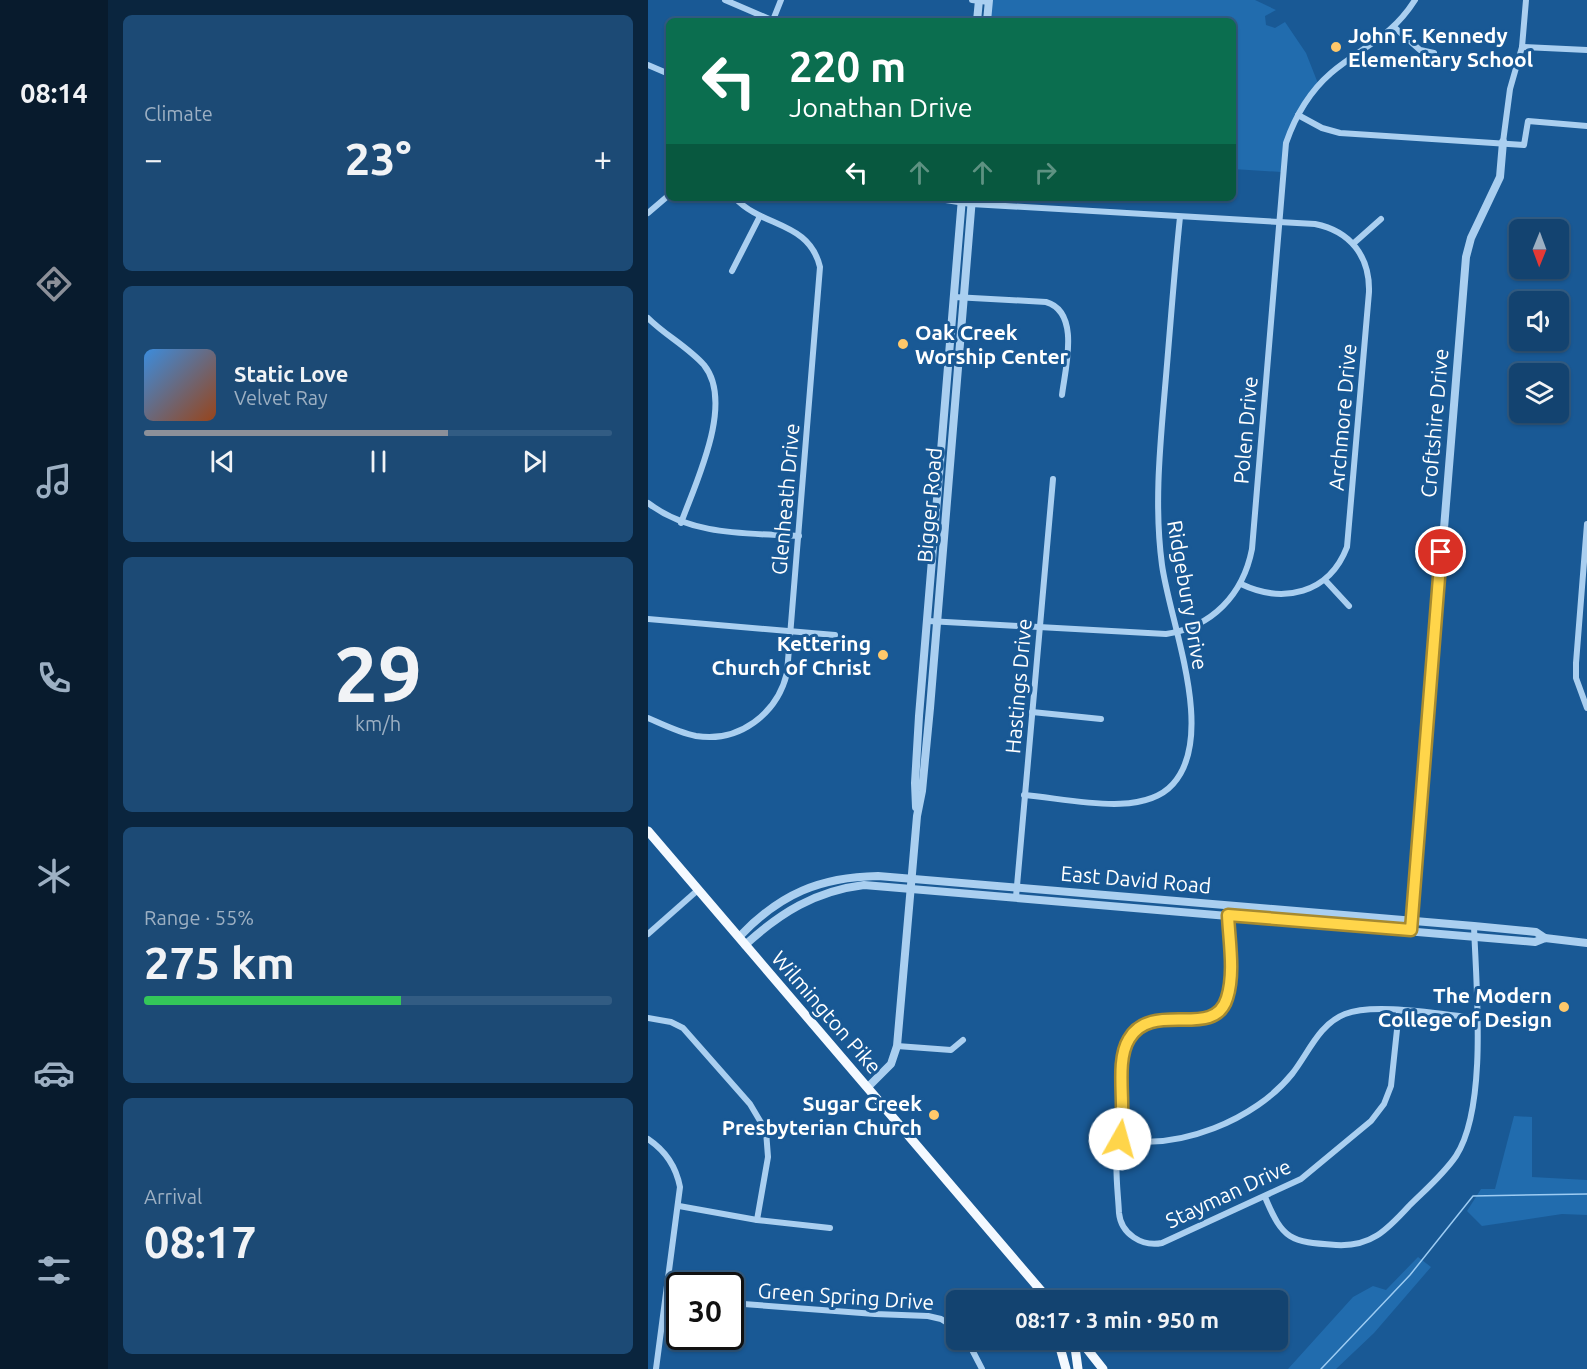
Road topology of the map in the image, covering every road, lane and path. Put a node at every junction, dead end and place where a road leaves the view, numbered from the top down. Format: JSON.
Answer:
{"nodes":[{"id":1,"x":725,"y":0,"type":"edge"},
{"id":2,"x":781,"y":0,"type":"edge"},
{"id":3,"x":972,"y":0,"type":"edge"},
{"id":4,"x":979,"y":0,"type":"edge"},
{"id":5,"x":1415,"y":0,"type":"edge"},
{"id":6,"x":1526,"y":0,"type":"edge"},
{"id":7,"x":989,"y":1,"type":"edge"},
{"id":8,"x":767,"y":18,"type":"edge"},
{"id":9,"x":775,"y":18,"type":"edge"},
{"id":10,"x":977,"y":18,"type":"edge"},
{"id":11,"x":987,"y":18,"type":"edge"},
{"id":12,"x":1394,"y":27,"type":"junction"},
{"id":13,"x":1522,"y":47,"type":"junction"},
{"id":14,"x":1587,"y":50,"type":"edge"},
{"id":15,"x":1434,"y":53,"type":"dead end"},
{"id":16,"x":648,"y":65,"type":"edge"},
{"id":17,"x":666,"y":73,"type":"edge"},
{"id":18,"x":1298,"y":115,"type":"junction"},
{"id":19,"x":1587,"y":126,"type":"edge"},
{"id":20,"x":1503,"y":142,"type":"junction"},
{"id":21,"x":666,"y":198,"type":"edge"},
{"id":22,"x":739,"y":201,"type":"edge"},
{"id":23,"x":962,"y":201,"type":"edge"},
{"id":24,"x":971,"y":201,"type":"edge"},
{"id":25,"x":648,"y":213,"type":"edge"},
{"id":26,"x":760,"y":216,"type":"junction"},
{"id":27,"x":1180,"y":217,"type":"junction"},
{"id":28,"x":1381,"y":219,"type":"dead end"},
{"id":29,"x":1280,"y":221,"type":"junction"},
{"id":30,"x":1354,"y":243,"type":"junction"},
{"id":31,"x":732,"y":271,"type":"dead end"},
{"id":32,"x":954,"y":297,"type":"junction"},
{"id":33,"x":964,"y":297,"type":"junction"},
{"id":34,"x":648,"y":318,"type":"edge"},
{"id":35,"x":654,"y":324,"type":"junction"},
{"id":36,"x":648,"y":331,"type":"edge"},
{"id":37,"x":1062,"y":395,"type":"dead end"},
{"id":38,"x":1053,"y":479,"type":"dead end"},
{"id":39,"x":648,"y":503,"type":"edge"},
{"id":40,"x":681,"y":523,"type":"junction"},
{"id":41,"x":1587,"y":524,"type":"edge"},
{"id":42,"x":799,"y":536,"type":"junction"},
{"id":43,"x":1325,"y":580,"type":"junction"},
{"id":44,"x":1241,"y":584,"type":"junction"},
{"id":45,"x":1348,"y":606,"type":"dead end"},
{"id":46,"x":648,"y":619,"type":"edge"},
{"id":47,"x":928,"y":621,"type":"junction"},
{"id":48,"x":937,"y":622,"type":"junction"},
{"id":49,"x":1040,"y":628,"type":"junction"},
{"id":50,"x":791,"y":631,"type":"junction"},
{"id":51,"x":1176,"y":633,"type":"junction"},
{"id":52,"x":835,"y":635,"type":"dead end"},
{"id":53,"x":1587,"y":708,"type":"edge"},
{"id":54,"x":1032,"y":712,"type":"junction"},
{"id":55,"x":648,"y":718,"type":"edge"},
{"id":56,"x":1101,"y":718,"type":"dead end"},
{"id":57,"x":1024,"y":795,"type":"junction"},
{"id":58,"x":917,"y":814,"type":"junction"},
{"id":59,"x":648,"y":831,"type":"edge"},
{"id":60,"x":911,"y":878,"type":"junction"},
{"id":61,"x":910,"y":887,"type":"junction"},
{"id":62,"x":1017,"y":887,"type":"junction"},
{"id":63,"x":699,"y":890,"type":"junction"},
{"id":64,"x":1016,"y":897,"type":"junction"},
{"id":65,"x":1228,"y":905,"type":"junction"},
{"id":66,"x":1228,"y":915,"type":"junction"},
{"id":67,"x":1412,"y":920,"type":"junction"},
{"id":68,"x":1474,"y":926,"type":"junction"},
{"id":69,"x":1411,"y":930,"type":"junction"},
{"id":70,"x":648,"y":934,"type":"edge"},
{"id":71,"x":1475,"y":935,"type":"junction"},
{"id":72,"x":1545,"y":938,"type":"junction"},
{"id":73,"x":742,"y":941,"type":"junction"},
{"id":74,"x":1587,"y":943,"type":"edge"},
{"id":75,"x":1399,"y":1011,"type":"junction"},
{"id":76,"x":648,"y":1018,"type":"edge"},
{"id":77,"x":1477,"y":1018,"type":"junction"},
{"id":78,"x":963,"y":1040,"type":"dead end"},
{"id":79,"x":897,"y":1046,"type":"junction"},
{"id":80,"x":868,"y":1087,"type":"junction"},
{"id":81,"x":648,"y":1139,"type":"edge"},
{"id":82,"x":1120,"y":1139,"type":"junction"},
{"id":83,"x":1265,"y":1197,"type":"junction"},
{"id":84,"x":678,"y":1206,"type":"junction"},
{"id":85,"x":757,"y":1220,"type":"junction"},
{"id":86,"x":830,"y":1228,"type":"dead end"},
{"id":87,"x":669,"y":1272,"type":"edge"},
{"id":88,"x":1034,"y":1283,"type":"junction"},
{"id":89,"x":1037,"y":1290,"type":"edge"},
{"id":90,"x":1040,"y":1290,"type":"edge"},
{"id":91,"x":666,"y":1298,"type":"edge"},
{"id":92,"x":744,"y":1304,"type":"edge"},
{"id":93,"x":946,"y":1322,"type":"edge"},
{"id":94,"x":972,"y":1350,"type":"edge"},
{"id":95,"x":1076,"y":1350,"type":"edge"},
{"id":96,"x":1088,"y":1350,"type":"edge"},
{"id":97,"x":1077,"y":1357,"type":"junction"},
{"id":98,"x":1065,"y":1364,"type":"edge"},
{"id":99,"x":656,"y":1369,"type":"edge"},
{"id":100,"x":982,"y":1369,"type":"edge"},
{"id":101,"x":1078,"y":1369,"type":"edge"},
{"id":102,"x":1103,"y":1369,"type":"edge"}],
"edges":[{"from":1,"to":8,"type":"street"},
{"from":2,"to":9,"type":"street"},
{"from":3,"to":4,"type":"street"},
{"from":4,"to":7,"type":"street"},
{"from":4,"to":10,"type":"street"},
{"from":5,"to":12,"type":"street","name":"Polen Drive"},
{"from":6,"to":13,"type":"street","name":"Croftshire Drive"},
{"from":7,"to":11,"type":"street"},
{"from":12,"to":15,"type":"street"},
{"from":12,"to":18,"type":"street","name":"Polen Drive"},
{"from":13,"to":14,"type":"street"},
{"from":13,"to":20,"type":"street","name":"Croftshire Drive"},
{"from":16,"to":17,"type":"street"},
{"from":18,"to":20,"type":"street"},
{"from":18,"to":29,"type":"street","name":"Polen Drive"},
{"from":19,"to":20,"type":"street"},
{"from":20,"to":67,"type":"street","name":"Croftshire Drive"},
{"from":21,"to":25,"type":"street"},
{"from":22,"to":26,"type":"street","name":"Glenheath Drive"},
{"from":23,"to":24,"type":"street"},
{"from":23,"to":32,"type":"street","name":"Bigger Road"},
{"from":24,"to":27,"type":"street"},
{"from":24,"to":33,"type":"street","name":"Bigger Road"},
{"from":26,"to":31,"type":"street"},
{"from":26,"to":42,"type":"street","name":"Glenheath Drive"},
{"from":27,"to":29,"type":"street"},
{"from":27,"to":51,"type":"street","name":"Ridgebury Drive"},
{"from":28,"to":30,"type":"street"},
{"from":29,"to":30,"type":"street"},
{"from":29,"to":44,"type":"street","name":"Polen Drive"},
{"from":30,"to":43,"type":"street","name":"Archmore Drive"},
{"from":32,"to":33,"type":"street"},
{"from":32,"to":47,"type":"street","name":"Bigger Road"},
{"from":33,"to":37,"type":"street"},
{"from":33,"to":48,"type":"street","name":"Bigger Road"},
{"from":34,"to":35,"type":"street"},
{"from":35,"to":36,"type":"street"},
{"from":35,"to":40,"type":"street"},
{"from":38,"to":49,"type":"street","name":"Hastings Drive"},
{"from":39,"to":40,"type":"street"},
{"from":40,"to":42,"type":"street"},
{"from":41,"to":53,"type":"street"},
{"from":42,"to":50,"type":"street","name":"Glenheath Drive"},
{"from":43,"to":44,"type":"street"},
{"from":43,"to":45,"type":"street"},
{"from":44,"to":51,"type":"street","name":"Polen Drive"},
{"from":46,"to":50,"type":"street"},
{"from":47,"to":48,"type":"street","name":"Polen Drive"},
{"from":47,"to":58,"type":"street","name":"Bigger Road"},
{"from":48,"to":49,"type":"street","name":"Polen Drive"},
{"from":48,"to":58,"type":"street","name":"Bigger Road"},
{"from":49,"to":51,"type":"street","name":"Polen Drive"},
{"from":49,"to":54,"type":"street","name":"Hastings Drive"},
{"from":50,"to":52,"type":"street"},
{"from":50,"to":55,"type":"street","name":"Glenheath Drive"},
{"from":51,"to":57,"type":"street","name":"Ridgebury Drive"},
{"from":54,"to":56,"type":"street"},
{"from":54,"to":57,"type":"street","name":"Hastings Drive"},
{"from":57,"to":62,"type":"street","name":"Hastings Drive"},
{"from":58,"to":60,"type":"street","name":"Bigger Road"},
{"from":59,"to":63,"type":"main road","name":"Wilmington Pike"},
{"from":60,"to":61,"type":"street","name":"Bigger Road"},
{"from":60,"to":62,"type":"street","name":"East David Road"},
{"from":60,"to":73,"type":"street","name":"East David Road"},
{"from":61,"to":64,"type":"street","name":"East David Road"},
{"from":61,"to":73,"type":"street","name":"East David Road"},
{"from":61,"to":79,"type":"street","name":"Bigger Road"},
{"from":62,"to":64,"type":"street","name":"Hastings Drive"},
{"from":62,"to":65,"type":"street","name":"East David Road"},
{"from":63,"to":70,"type":"street"},
{"from":63,"to":73,"type":"main road","name":"Wilmington Pike"},
{"from":64,"to":66,"type":"street","name":"East David Road"},
{"from":65,"to":66,"type":"street"},
{"from":65,"to":67,"type":"street","name":"East David Road"},
{"from":66,"to":69,"type":"street","name":"East David Road"},
{"from":66,"to":82,"type":"street"},
{"from":67,"to":68,"type":"street","name":"East David Road"},
{"from":67,"to":69,"type":"street","name":"Croftshire Drive"},
{"from":68,"to":71,"type":"street"},
{"from":68,"to":72,"type":"street","name":"East David Road"},
{"from":69,"to":71,"type":"street","name":"East David Road"},
{"from":71,"to":72,"type":"street","name":"East David Road"},
{"from":71,"to":77,"type":"street"},
{"from":72,"to":74,"type":"street","name":"East David Road"},
{"from":73,"to":80,"type":"main road","name":"Wilmington Pike"},
{"from":75,"to":77,"type":"street"},
{"from":75,"to":82,"type":"street"},
{"from":75,"to":83,"type":"street","name":"Stayman Drive"},
{"from":76,"to":85,"type":"street"},
{"from":77,"to":83,"type":"street"},
{"from":78,"to":79,"type":"street"},
{"from":79,"to":80,"type":"street","name":"Bigger Road"},
{"from":80,"to":88,"type":"main road","name":"Wilmington Pike"},
{"from":81,"to":84,"type":"street"},
{"from":82,"to":83,"type":"street","name":"Stayman Drive"},
{"from":84,"to":85,"type":"street"},
{"from":84,"to":87,"type":"street"},
{"from":85,"to":86,"type":"street"},
{"from":88,"to":89,"type":"main road"},
{"from":88,"to":90,"type":"main road","name":"Wilmington Pike"},
{"from":91,"to":99,"type":"street"},
{"from":92,"to":93,"type":"street","name":"Green Spring Drive"},
{"from":94,"to":100,"type":"street"},
{"from":95,"to":97,"type":"main road"},
{"from":96,"to":102,"type":"main road"},
{"from":97,"to":98,"type":"main road"},
{"from":97,"to":101,"type":"main road"}]}
